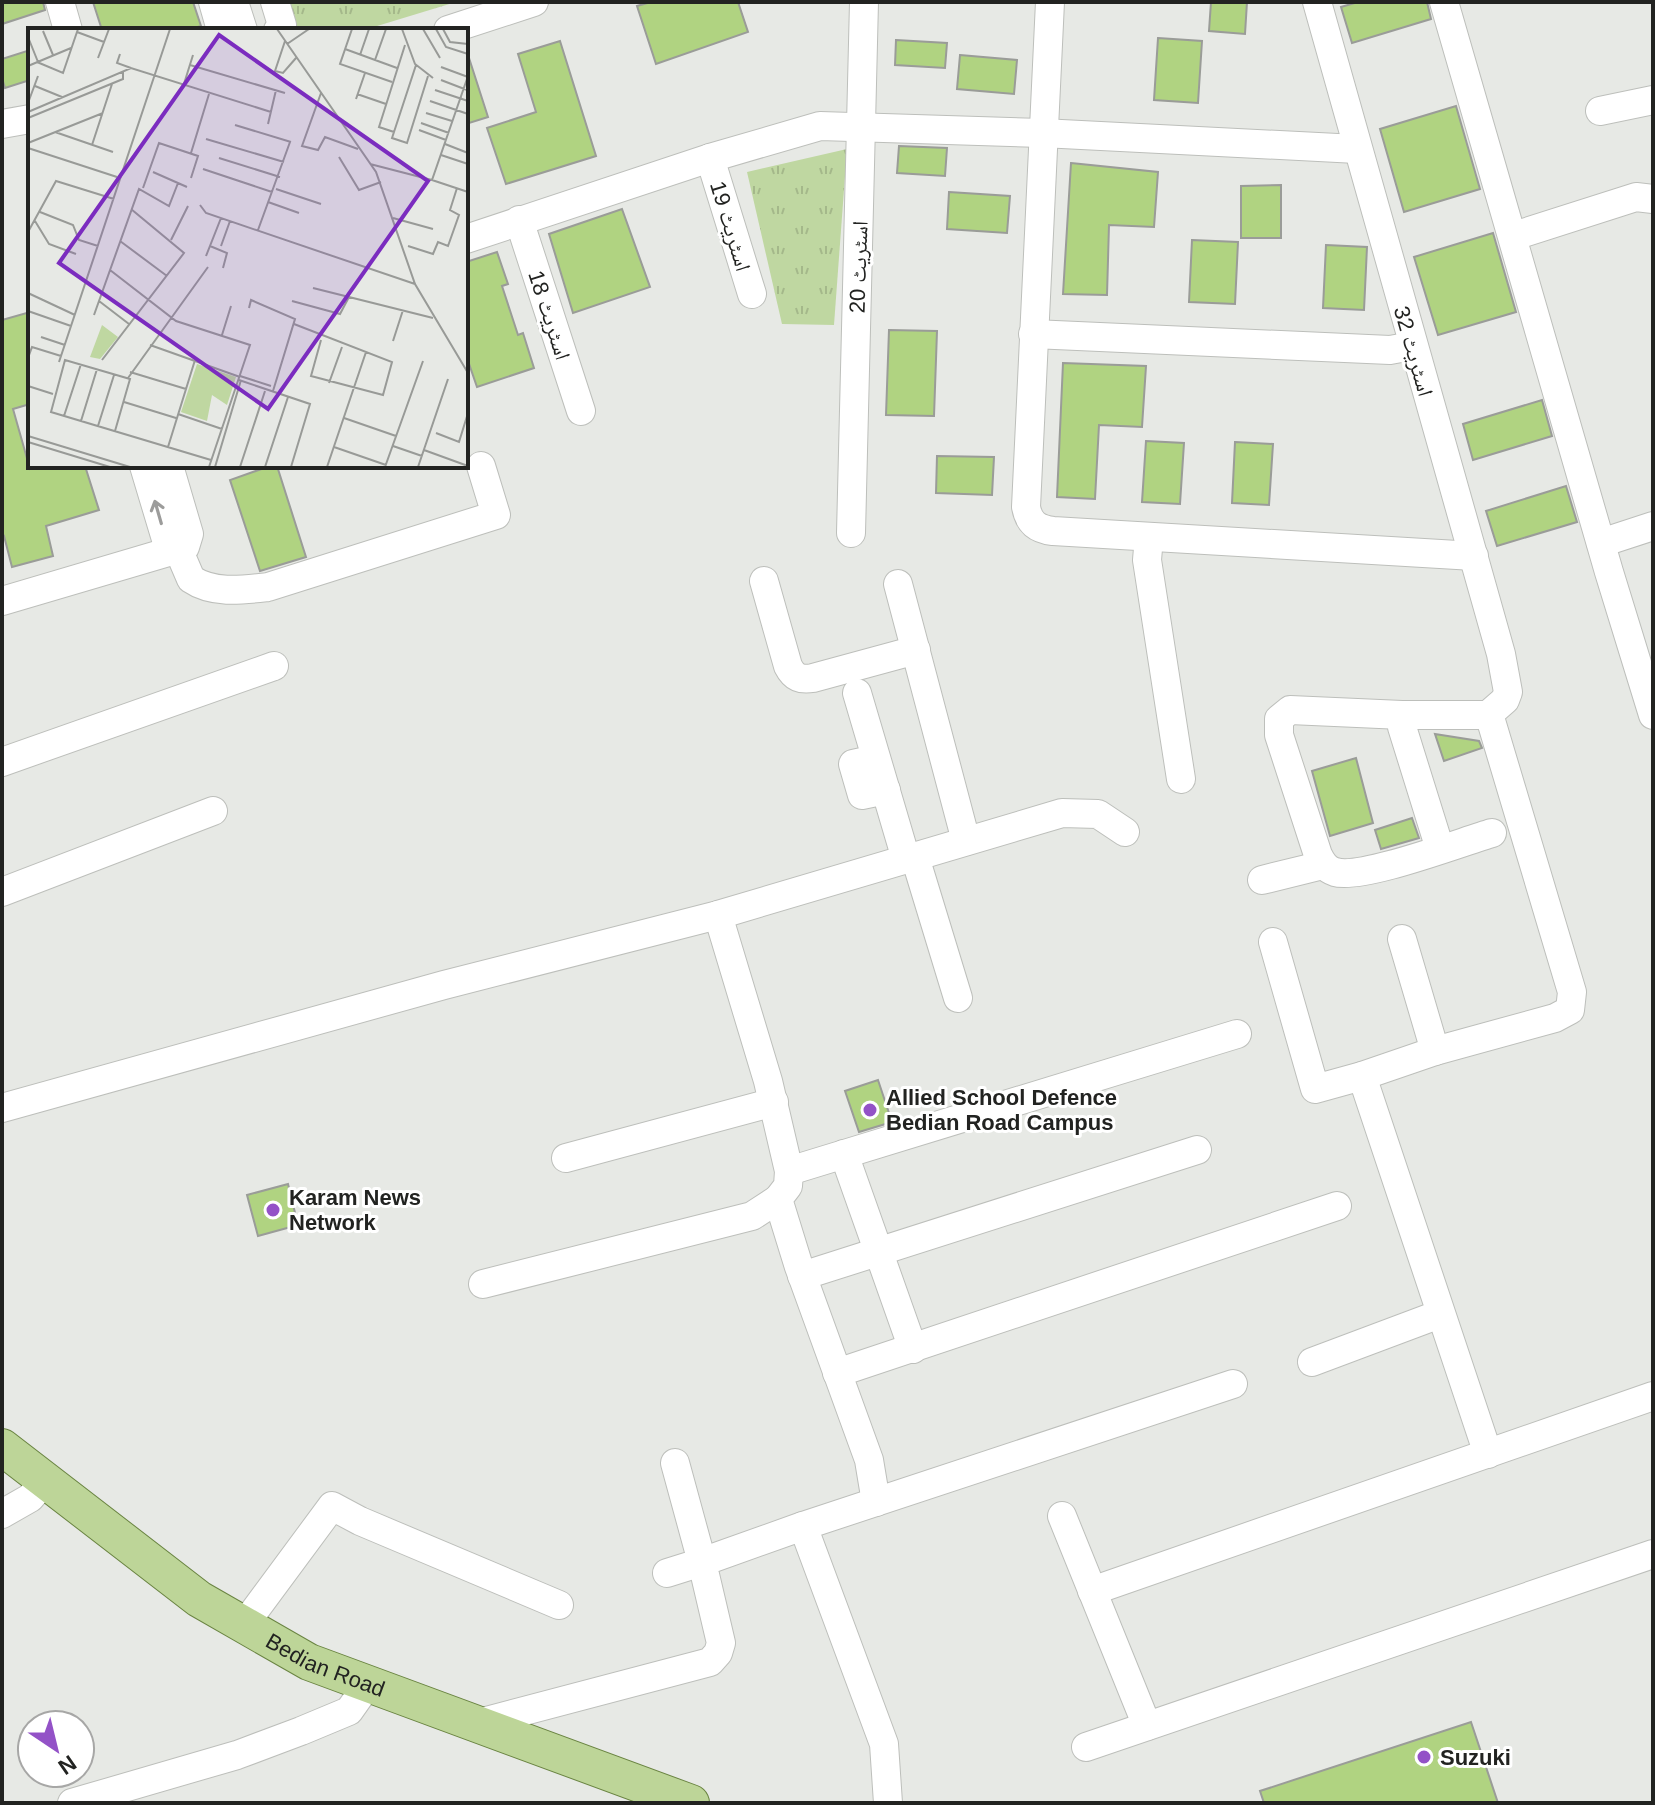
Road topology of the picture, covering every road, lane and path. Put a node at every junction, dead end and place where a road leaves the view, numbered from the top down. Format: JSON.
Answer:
{"nodes":[{"id":1,"x":60,"y":2,"type":"edge"},
{"id":2,"x":213,"y":2,"type":"edge"},
{"id":3,"x":234,"y":2,"type":"edge"},
{"id":4,"x":254,"y":2,"type":"edge"},
{"id":5,"x":275,"y":2,"type":"edge"},
{"id":6,"x":534,"y":2,"type":"edge"},
{"id":7,"x":864,"y":2,"type":"edge"},
{"id":8,"x":1050,"y":2,"type":"edge"},
{"id":9,"x":1317,"y":2,"type":"edge"},
{"id":10,"x":1444,"y":2,"type":"edge"},
{"id":11,"x":67,"y":28,"type":"edge"},
{"id":12,"x":220,"y":28,"type":"edge"},
{"id":13,"x":242,"y":28,"type":"edge"},
{"id":14,"x":261,"y":28,"type":"edge"},
{"id":15,"x":280,"y":28,"type":"edge"},
{"id":16,"x":454,"y":28,"type":"edge"},
{"id":17,"x":1653,"y":100,"type":"edge"},
{"id":18,"x":1600,"y":111,"type":"dead end"},
{"id":19,"x":28,"y":119,"type":"edge"},
{"id":20,"x":2,"y":124,"type":"edge"},
{"id":21,"x":862,"y":125,"type":"junction"},
{"id":22,"x":1042,"y":133,"type":"junction"},
{"id":23,"x":1357,"y":149,"type":"junction"},
{"id":24,"x":710,"y":158,"type":"junction"},
{"id":25,"x":1653,"y":199,"type":"edge"},
{"id":26,"x":519,"y":220,"type":"junction"},
{"id":27,"x":1514,"y":236,"type":"junction"},
{"id":28,"x":468,"y":238,"type":"edge"},
{"id":29,"x":752,"y":294,"type":"dead end"},
{"id":30,"x":1033,"y":334,"type":"junction"},
{"id":31,"x":1412,"y":346,"type":"junction"},
{"id":32,"x":581,"y":411,"type":"dead end"},
{"id":33,"x":481,"y":466,"type":"dead end"},
{"id":34,"x":145,"y":468,"type":"edge"},
{"id":35,"x":170,"y":468,"type":"edge"},
{"id":36,"x":1653,"y":526,"type":"edge"},
{"id":37,"x":851,"y":533,"type":"dead end"},
{"id":38,"x":1149,"y":537,"type":"junction"},
{"id":39,"x":1601,"y":543,"type":"junction"},
{"id":40,"x":179,"y":551,"type":"junction"},
{"id":41,"x":1474,"y":556,"type":"junction"},
{"id":42,"x":764,"y":581,"type":"dead end"},
{"id":43,"x":898,"y":584,"type":"dead end"},
{"id":44,"x":2,"y":601,"type":"edge"},
{"id":45,"x":916,"y":650,"type":"junction"},
{"id":46,"x":274,"y":666,"type":"dead end"},
{"id":47,"x":857,"y":693,"type":"dead end"},
{"id":48,"x":1497,"y":707,"type":"junction"},
{"id":49,"x":1402,"y":715,"type":"junction"},
{"id":50,"x":1653,"y":715,"type":"edge"},
{"id":51,"x":2,"y":762,"type":"edge"},
{"id":52,"x":1181,"y":779,"type":"dead end"},
{"id":53,"x":213,"y":811,"type":"dead end"},
{"id":54,"x":1125,"y":832,"type":"dead end"},
{"id":55,"x":1492,"y":833,"type":"dead end"},
{"id":56,"x":966,"y":841,"type":"junction"},
{"id":57,"x":1440,"y":849,"type":"junction"},
{"id":58,"x":911,"y":858,"type":"junction"},
{"id":59,"x":1323,"y":865,"type":"junction"},
{"id":60,"x":1262,"y":880,"type":"dead end"},
{"id":61,"x":2,"y":892,"type":"edge"},
{"id":62,"x":718,"y":915,"type":"junction"},
{"id":63,"x":1402,"y":939,"type":"dead end"},
{"id":64,"x":1273,"y":942,"type":"dead end"},
{"id":65,"x":958,"y":998,"type":"dead end"},
{"id":66,"x":1237,"y":1034,"type":"dead end"},
{"id":67,"x":1435,"y":1051,"type":"junction"},
{"id":68,"x":1362,"y":1076,"type":"junction"},
{"id":69,"x":774,"y":1102,"type":"junction"},
{"id":70,"x":2,"y":1108,"type":"edge"},
{"id":71,"x":1197,"y":1150,"type":"dead end"},
{"id":72,"x":844,"y":1154,"type":"junction"},
{"id":73,"x":566,"y":1158,"type":"dead end"},
{"id":74,"x":789,"y":1171,"type":"junction"},
{"id":75,"x":778,"y":1199,"type":"junction"},
{"id":76,"x":1337,"y":1206,"type":"dead end"},
{"id":77,"x":878,"y":1252,"type":"junction"},
{"id":78,"x":802,"y":1276,"type":"junction"},
{"id":79,"x":483,"y":1284,"type":"dead end"},
{"id":80,"x":1440,"y":1314,"type":"junction"},
{"id":81,"x":913,"y":1349,"type":"junction"},
{"id":82,"x":1312,"y":1362,"type":"dead end"},
{"id":83,"x":837,"y":1373,"type":"junction"},
{"id":84,"x":1233,"y":1384,"type":"dead end"},
{"id":85,"x":1653,"y":1396,"type":"edge"},
{"id":86,"x":2,"y":1447,"type":"edge"},
{"id":87,"x":1488,"y":1454,"type":"junction"},
{"id":88,"x":675,"y":1463,"type":"dead end"},
{"id":89,"x":44,"y":1482,"type":"junction"},
{"id":90,"x":876,"y":1502,"type":"junction"},
{"id":91,"x":2,"y":1514,"type":"edge"},
{"id":92,"x":1062,"y":1516,"type":"dead end"},
{"id":93,"x":803,"y":1526,"type":"junction"},
{"id":94,"x":1653,"y":1554,"type":"edge"},
{"id":95,"x":702,"y":1562,"type":"junction"},
{"id":96,"x":667,"y":1573,"type":"dead end"},
{"id":97,"x":1092,"y":1591,"type":"junction"},
{"id":98,"x":559,"y":1605,"type":"dead end"},
{"id":99,"x":244,"y":1625,"type":"junction"},
{"id":100,"x":368,"y":1684,"type":"junction"},
{"id":101,"x":475,"y":1724,"type":"junction"},
{"id":102,"x":1147,"y":1726,"type":"junction"},
{"id":103,"x":1086,"y":1747,"type":"dead end"},
{"id":104,"x":72,"y":1803,"type":"edge"},
{"id":105,"x":691,"y":1803,"type":"edge"},
{"id":106,"x":888,"y":1803,"type":"edge"}],
"edges":[{"from":1,"to":11,"type":"street"},
{"from":2,"to":12,"type":"street"},
{"from":3,"to":13,"type":"street"},
{"from":4,"to":14,"type":"street"},
{"from":5,"to":15,"type":"street"},
{"from":6,"to":16,"type":"street"},
{"from":7,"to":21,"type":"street","name":"اسٹریٹ 20"},
{"from":8,"to":22,"type":"street"},
{"from":9,"to":23,"type":"street","name":"اسٹریٹ 32"},
{"from":10,"to":27,"type":"street"},
{"from":17,"to":18,"type":"street"},
{"from":19,"to":20,"type":"street"},
{"from":21,"to":22,"type":"street"},
{"from":21,"to":24,"type":"street"},
{"from":21,"to":37,"type":"street","name":"اسٹریٹ 20"},
{"from":22,"to":23,"type":"street"},
{"from":22,"to":30,"type":"street"},
{"from":23,"to":31,"type":"street","name":"اسٹریٹ 32"},
{"from":24,"to":26,"type":"street"},
{"from":24,"to":29,"type":"street","name":"اسٹریٹ 19"},
{"from":25,"to":27,"type":"street"},
{"from":26,"to":28,"type":"street"},
{"from":26,"to":32,"type":"street","name":"اسٹریٹ 18"},
{"from":27,"to":39,"type":"street"},
{"from":30,"to":31,"type":"street"},
{"from":30,"to":38,"type":"street"},
{"from":31,"to":41,"type":"street","name":"اسٹریٹ 32"},
{"from":33,"to":40,"type":"street"},
{"from":40,"to":34,"type":"street","one_way":true},
{"from":35,"to":40,"type":"street"},
{"from":36,"to":39,"type":"street"},
{"from":38,"to":41,"type":"street"},
{"from":38,"to":52,"type":"street"},
{"from":39,"to":50,"type":"street"},
{"from":40,"to":44,"type":"street"},
{"from":41,"to":48,"type":"street","name":"اسٹریٹ 32"},
{"from":42,"to":45,"type":"street"},
{"from":43,"to":45,"type":"street"},
{"from":45,"to":56,"type":"street"},
{"from":46,"to":51,"type":"street"},
{"from":47,"to":58,"type":"street"},
{"from":48,"to":49,"type":"street"},
{"from":48,"to":67,"type":"street","name":"اسٹریٹ 32"},
{"from":49,"to":57,"type":"street"},
{"from":49,"to":59,"type":"street"},
{"from":53,"to":61,"type":"street"},
{"from":54,"to":56,"type":"street"},
{"from":55,"to":57,"type":"street"},
{"from":56,"to":58,"type":"street"},
{"from":57,"to":59,"type":"street"},
{"from":58,"to":62,"type":"street"},
{"from":58,"to":65,"type":"street"},
{"from":59,"to":60,"type":"street"},
{"from":62,"to":69,"type":"street"},
{"from":62,"to":70,"type":"street"},
{"from":63,"to":67,"type":"street"},
{"from":64,"to":68,"type":"street"},
{"from":66,"to":72,"type":"street"},
{"from":67,"to":68,"type":"street"},
{"from":68,"to":80,"type":"street"},
{"from":69,"to":73,"type":"street"},
{"from":69,"to":74,"type":"street"},
{"from":71,"to":77,"type":"street"},
{"from":72,"to":74,"type":"street"},
{"from":72,"to":77,"type":"street"},
{"from":74,"to":75,"type":"street"},
{"from":75,"to":78,"type":"street"},
{"from":75,"to":79,"type":"street"},
{"from":76,"to":81,"type":"street"},
{"from":77,"to":78,"type":"street"},
{"from":77,"to":81,"type":"street"},
{"from":78,"to":83,"type":"street"},
{"from":80,"to":82,"type":"street"},
{"from":80,"to":87,"type":"street"},
{"from":81,"to":83,"type":"street"},
{"from":83,"to":90,"type":"street"},
{"from":84,"to":90,"type":"street"},
{"from":85,"to":87,"type":"street"},
{"from":86,"to":89,"type":"main road","name":"Bedian Road"},
{"from":87,"to":97,"type":"street"},
{"from":88,"to":95,"type":"street"},
{"from":89,"to":91,"type":"street"},
{"from":89,"to":99,"type":"main road","name":"Bedian Road"},
{"from":90,"to":93,"type":"street"},
{"from":92,"to":97,"type":"street"},
{"from":93,"to":95,"type":"street"},
{"from":93,"to":106,"type":"street"},
{"from":94,"to":102,"type":"street"},
{"from":95,"to":96,"type":"street"},
{"from":95,"to":101,"type":"street"},
{"from":97,"to":102,"type":"street"},
{"from":98,"to":99,"type":"street"},
{"from":99,"to":100,"type":"main road","name":"Bedian Road"},
{"from":100,"to":101,"type":"main road","name":"Bedian Road"},
{"from":100,"to":104,"type":"street"},
{"from":101,"to":105,"type":"main road","name":"Bedian Road"},
{"from":102,"to":103,"type":"street"}]}
